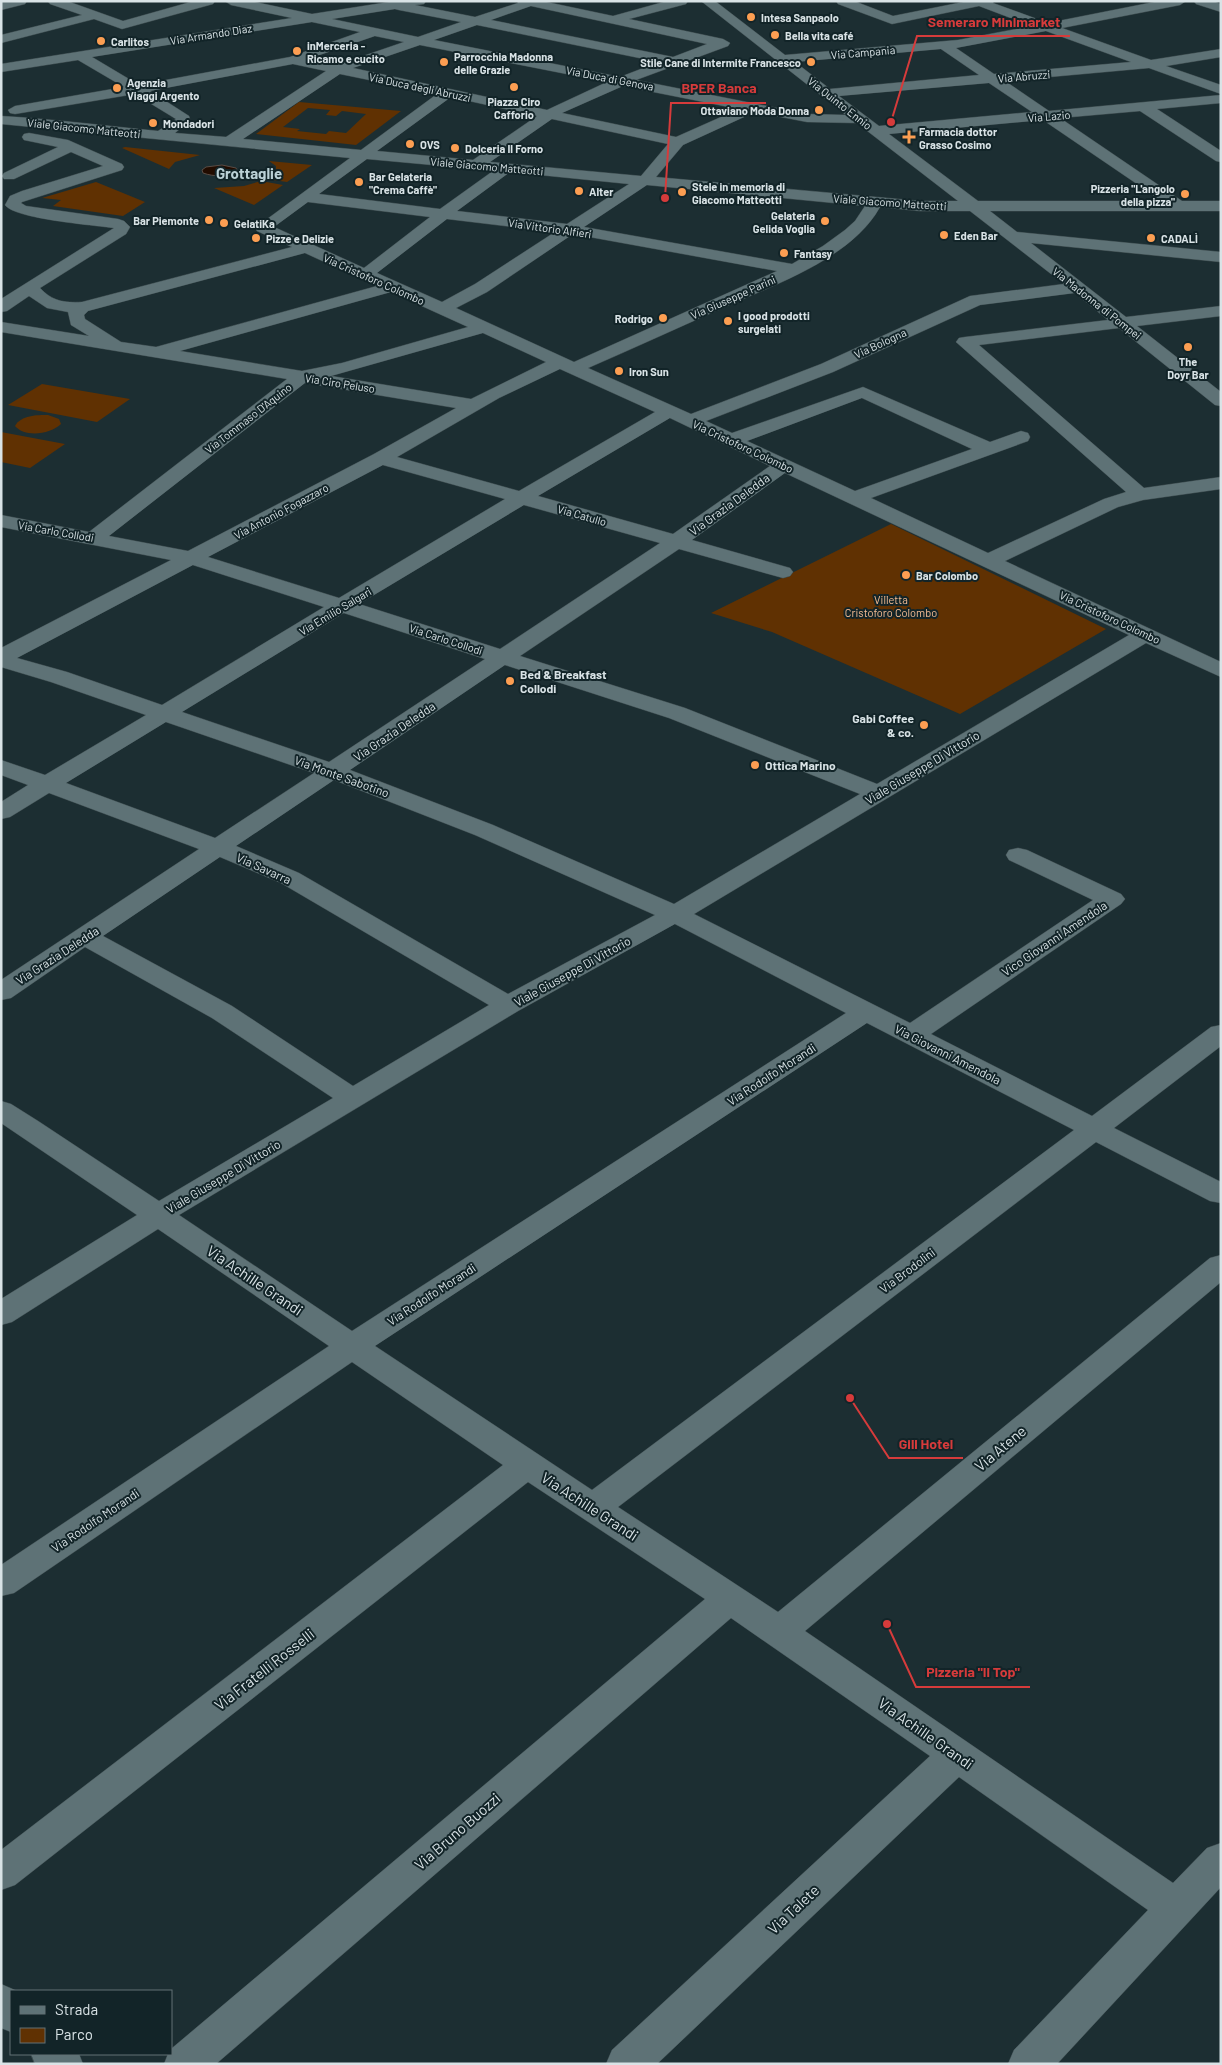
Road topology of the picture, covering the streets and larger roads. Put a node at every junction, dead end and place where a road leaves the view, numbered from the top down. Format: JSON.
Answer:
{"nodes":[{"id":1,"x":21,"y":1,"type":"edge"},
{"id":2,"x":83,"y":1,"type":"edge"},
{"id":3,"x":209,"y":1,"type":"edge"},
{"id":4,"x":230,"y":1,"type":"edge"},
{"id":5,"x":283,"y":1,"type":"edge"},
{"id":6,"x":420,"y":1,"type":"edge"},
{"id":7,"x":639,"y":1,"type":"edge"},
{"id":8,"x":682,"y":1,"type":"edge"},
{"id":9,"x":707,"y":1,"type":"edge"},
{"id":10,"x":842,"y":1,"type":"edge"},
{"id":11,"x":1180,"y":1,"type":"edge"},
{"id":12,"x":1200,"y":1,"type":"edge"},
{"id":13,"x":530,"y":2,"type":"edge"},
{"id":14,"x":981,"y":2,"type":"edge"},
{"id":15,"x":395,"y":5,"type":"junction"},
{"id":16,"x":1,"y":6,"type":"edge"},
{"id":17,"x":51,"y":6,"type":"edge"},
{"id":18,"x":67,"y":6,"type":"junction"},
{"id":19,"x":120,"y":8,"type":"dead end"},
{"id":20,"x":261,"y":8,"type":"junction"},
{"id":21,"x":655,"y":8,"type":"junction"},
{"id":22,"x":1221,"y":8,"type":"edge"},
{"id":23,"x":576,"y":12,"type":"junction"},
{"id":24,"x":94,"y":15,"type":"junction"},
{"id":25,"x":314,"y":18,"type":"junction"},
{"id":26,"x":618,"y":21,"type":"junction"},
{"id":27,"x":477,"y":22,"type":"junction"},
{"id":28,"x":1047,"y":26,"type":"junction"},
{"id":29,"x":525,"y":31,"type":"junction"},
{"id":30,"x":373,"y":32,"type":"junction"},
{"id":31,"x":670,"y":32,"type":"junction"},
{"id":32,"x":1,"y":40,"type":"edge"},
{"id":33,"x":419,"y":41,"type":"junction"},
{"id":34,"x":574,"y":41,"type":"junction"},
{"id":35,"x":721,"y":43,"type":"junction"},
{"id":36,"x":1,"y":44,"type":"edge"},
{"id":37,"x":943,"y":46,"type":"junction"},
{"id":38,"x":470,"y":51,"type":"junction"},
{"id":39,"x":622,"y":51,"type":"junction"},
{"id":40,"x":1221,"y":52,"type":"edge"},
{"id":41,"x":79,"y":55,"type":"junction"},
{"id":42,"x":779,"y":57,"type":"junction"},
{"id":43,"x":48,"y":60,"type":"junction"},
{"id":44,"x":293,"y":60,"type":"junction"},
{"id":45,"x":520,"y":60,"type":"junction"},
{"id":46,"x":675,"y":61,"type":"junction"},
{"id":47,"x":1151,"y":64,"type":"junction"},
{"id":48,"x":1,"y":68,"type":"edge"},
{"id":49,"x":338,"y":69,"type":"junction"},
{"id":50,"x":572,"y":70,"type":"junction"},
{"id":51,"x":994,"y":79,"type":"junction"},
{"id":52,"x":624,"y":80,"type":"junction"},
{"id":53,"x":139,"y":89,"type":"junction"},
{"id":54,"x":1221,"y":90,"type":"edge"},
{"id":55,"x":448,"y":93,"type":"junction"},
{"id":56,"x":827,"y":93,"type":"junction"},
{"id":57,"x":1221,"y":99,"type":"edge"},
{"id":58,"x":1144,"y":107,"type":"junction"},
{"id":59,"x":752,"y":108,"type":"junction"},
{"id":60,"x":547,"y":114,"type":"junction"},
{"id":61,"x":1048,"y":116,"type":"junction"},
{"id":62,"x":860,"y":119,"type":"junction"},
{"id":63,"x":48,"y":123,"type":"junction"},
{"id":64,"x":3,"y":124,"type":"edge"},
{"id":65,"x":80,"y":128,"type":"junction"},
{"id":66,"x":876,"y":132,"type":"junction"},
{"id":67,"x":162,"y":135,"type":"junction"},
{"id":68,"x":24,"y":136,"type":"junction"},
{"id":69,"x":52,"y":140,"type":"junction"},
{"id":70,"x":229,"y":142,"type":"junction"},
{"id":71,"x":678,"y":142,"type":"junction"},
{"id":72,"x":71,"y":146,"type":"junction"},
{"id":73,"x":363,"y":154,"type":"junction"},
{"id":74,"x":1218,"y":154,"type":"edge"},
{"id":75,"x":476,"y":165,"type":"junction"},
{"id":76,"x":507,"y":168,"type":"junction"},
{"id":77,"x":9,"y":176,"type":"dead end"},
{"id":78,"x":645,"y":180,"type":"junction"},
{"id":79,"x":305,"y":197,"type":"junction"},
{"id":80,"x":875,"y":202,"type":"junction"},
{"id":81,"x":973,"y":206,"type":"junction"},
{"id":82,"x":1179,"y":206,"type":"junction"},
{"id":83,"x":1221,"y":206,"type":"edge"},
{"id":84,"x":1,"y":207,"type":"edge"},
{"id":85,"x":22,"y":210,"type":"junction"},
{"id":86,"x":443,"y":214,"type":"junction"},
{"id":87,"x":568,"y":229,"type":"junction"},
{"id":88,"x":1013,"y":236,"type":"junction"},
{"id":89,"x":306,"y":248,"type":"junction"},
{"id":90,"x":1221,"y":257,"type":"edge"},
{"id":91,"x":794,"y":269,"type":"junction"},
{"id":92,"x":365,"y":275,"type":"junction"},
{"id":93,"x":30,"y":287,"type":"junction"},
{"id":94,"x":391,"y":287,"type":"junction"},
{"id":95,"x":1076,"y":288,"type":"junction"},
{"id":96,"x":82,"y":307,"type":"junction"},
{"id":97,"x":442,"y":309,"type":"junction"},
{"id":98,"x":1221,"y":311,"type":"edge"},
{"id":99,"x":13,"y":312,"type":"edge"},
{"id":100,"x":1122,"y":324,"type":"junction"},
{"id":101,"x":916,"y":326,"type":"junction"},
{"id":102,"x":1,"y":327,"type":"edge"},
{"id":103,"x":85,"y":327,"type":"junction"},
{"id":104,"x":483,"y":328,"type":"junction"},
{"id":105,"x":952,"y":338,"type":"junction"},
{"id":106,"x":116,"y":346,"type":"junction"},
{"id":107,"x":154,"y":353,"type":"junction"},
{"id":108,"x":567,"y":365,"type":"junction"},
{"id":109,"x":301,"y":377,"type":"junction"},
{"id":110,"x":1221,"y":401,"type":"edge"},
{"id":111,"x":474,"y":406,"type":"junction"},
{"id":112,"x":669,"y":411,"type":"junction"},
{"id":113,"x":691,"y":421,"type":"junction"},
{"id":114,"x":1021,"y":437,"type":"dead end"},
{"id":115,"x":731,"y":440,"type":"junction"},
{"id":116,"x":989,"y":449,"type":"junction"},
{"id":117,"x":381,"y":458,"type":"junction"},
{"id":118,"x":783,"y":465,"type":"junction"},
{"id":119,"x":1221,"y":483,"type":"edge"},
{"id":120,"x":1140,"y":494,"type":"junction"},
{"id":121,"x":856,"y":497,"type":"junction"},
{"id":122,"x":522,"y":498,"type":"junction"},
{"id":123,"x":1,"y":521,"type":"edge"},
{"id":124,"x":94,"y":538,"type":"junction"},
{"id":125,"x":677,"y":541,"type":"junction"},
{"id":126,"x":192,"y":558,"type":"junction"},
{"id":127,"x":990,"y":560,"type":"junction"},
{"id":128,"x":783,"y":572,"type":"dead end"},
{"id":129,"x":343,"y":606,"type":"junction"},
{"id":130,"x":1146,"y":634,"type":"junction"},
{"id":131,"x":502,"y":657,"type":"junction"},
{"id":132,"x":1,"y":659,"type":"edge"},
{"id":133,"x":1221,"y":670,"type":"edge"},
{"id":134,"x":163,"y":714,"type":"junction"},
{"id":135,"x":1,"y":767,"type":"edge"},
{"id":136,"x":334,"y":772,"type":"junction"},
{"id":137,"x":48,"y":786,"type":"junction"},
{"id":138,"x":879,"y":793,"type":"junction"},
{"id":139,"x":1,"y":812,"type":"edge"},
{"id":140,"x":216,"y":847,"type":"junction"},
{"id":141,"x":1018,"y":855,"type":"dead end"},
{"id":142,"x":675,"y":914,"type":"junction"},
{"id":143,"x":86,"y":937,"type":"junction"},
{"id":144,"x":1,"y":992,"type":"edge"},
{"id":145,"x":508,"y":1005,"type":"junction"},
{"id":146,"x":866,"y":1012,"type":"junction"},
{"id":147,"x":1221,"y":1033,"type":"edge"},
{"id":148,"x":911,"y":1035,"type":"junction"},
{"id":149,"x":353,"y":1098,"type":"junction"},
{"id":150,"x":1,"y":1110,"type":"edge"},
{"id":151,"x":1094,"y":1129,"type":"junction"},
{"id":152,"x":1221,"y":1194,"type":"edge"},
{"id":153,"x":158,"y":1215,"type":"junction"},
{"id":154,"x":1221,"y":1265,"type":"edge"},
{"id":155,"x":1,"y":1314,"type":"edge"},
{"id":156,"x":352,"y":1346,"type":"junction"},
{"id":157,"x":526,"y":1464,"type":"junction"},
{"id":158,"x":594,"y":1507,"type":"junction"},
{"id":159,"x":1,"y":1583,"type":"edge"},
{"id":160,"x":729,"y":1599,"type":"junction"},
{"id":161,"x":779,"y":1632,"type":"junction"},
{"id":162,"x":958,"y":1754,"type":"junction"},
{"id":163,"x":1221,"y":1860,"type":"edge"},
{"id":164,"x":1,"y":1873,"type":"edge"},
{"id":165,"x":1176,"y":1907,"type":"junction"},
{"id":166,"x":1,"y":2003,"type":"edge"},
{"id":167,"x":10,"y":2012,"type":"edge"},
{"id":168,"x":53,"y":2055,"type":"edge"},
{"id":169,"x":62,"y":2064,"type":"edge"},
{"id":170,"x":185,"y":2064,"type":"edge"},
{"id":171,"x":627,"y":2064,"type":"edge"},
{"id":172,"x":1028,"y":2064,"type":"edge"}],
"edges":[{"from":1,"to":16,"type":"street"},
{"from":2,"to":18,"type":"street"},
{"from":3,"to":24,"type":"street"},
{"from":4,"to":20,"type":"street","name":"Via Duca di Genova"},
{"from":5,"to":20,"type":"street"},
{"from":6,"to":15,"type":"street","name":"Via Armando Diaz"},
{"from":7,"to":21,"type":"street"},
{"from":8,"to":21,"type":"street"},
{"from":9,"to":42,"type":"street","name":"Via Quinto Ennio"},
{"from":10,"to":14,"type":"street"},
{"from":11,"to":28,"type":"street","name":"Via Campania"},
{"from":12,"to":22,"type":"street"},
{"from":13,"to":23,"type":"street"},
{"from":13,"to":27,"type":"street"},
{"from":14,"to":28,"type":"street"},
{"from":15,"to":25,"type":"street","name":"Via Armando Diaz"},
{"from":15,"to":27,"type":"street"},
{"from":17,"to":18,"type":"street"},
{"from":18,"to":24,"type":"street"},
{"from":19,"to":24,"type":"street"},
{"from":20,"to":25,"type":"street","name":"Via Duca di Genova"},
{"from":21,"to":26,"type":"street"},
{"from":23,"to":26,"type":"street"},
{"from":23,"to":29,"type":"street"},
{"from":24,"to":32,"type":"street"},
{"from":25,"to":30,"type":"street","name":"Via Duca di Genova"},
{"from":25,"to":41,"type":"street","name":"Via Armando Diaz"},
{"from":26,"to":31,"type":"street"},
{"from":26,"to":34,"type":"street"},
{"from":27,"to":29,"type":"street"},
{"from":27,"to":33,"type":"street"},
{"from":28,"to":37,"type":"street","name":"Via Campania"},
{"from":28,"to":47,"type":"street"},
{"from":29,"to":34,"type":"street"},
{"from":29,"to":38,"type":"street"},
{"from":30,"to":33,"type":"street","name":"Via Duca di Genova"},
{"from":30,"to":44,"type":"street"},
{"from":31,"to":35,"type":"street"},
{"from":31,"to":39,"type":"street"},
{"from":33,"to":38,"type":"street","name":"Via Duca di Genova"},
{"from":33,"to":49,"type":"street"},
{"from":34,"to":39,"type":"street"},
{"from":34,"to":45,"type":"street"},
{"from":35,"to":42,"type":"street"},
{"from":35,"to":46,"type":"street"},
{"from":36,"to":43,"type":"street"},
{"from":37,"to":42,"type":"street","name":"Via Campania"},
{"from":37,"to":51,"type":"street"},
{"from":38,"to":45,"type":"street","name":"Via Duca di Genova"},
{"from":39,"to":46,"type":"street"},
{"from":39,"to":50,"type":"street"},
{"from":40,"to":47,"type":"street","name":"Via Abruzzi"},
{"from":41,"to":43,"type":"street","name":"Via Armando Diaz"},
{"from":41,"to":53,"type":"street"},
{"from":42,"to":56,"type":"street","name":"Via Quinto Ennio"},
{"from":43,"to":48,"type":"street","name":"Via Armando Diaz"},
{"from":44,"to":49,"type":"street","name":"Via Duca degli Abruzzi"},
{"from":44,"to":53,"type":"street"},
{"from":45,"to":50,"type":"street","name":"Via Duca di Genova"},
{"from":46,"to":52,"type":"street"},
{"from":47,"to":51,"type":"street","name":"Via Abruzzi"},
{"from":47,"to":54,"type":"street"},
{"from":49,"to":55,"type":"street","name":"Via Duca degli Abruzzi"},
{"from":49,"to":70,"type":"street"},
{"from":50,"to":52,"type":"street","name":"Via Duca di Genova"},
{"from":51,"to":56,"type":"street","name":"Via Abruzzi"},
{"from":51,"to":61,"type":"street"},
{"from":52,"to":59,"type":"street","name":"Via Duca di Genova"},
{"from":52,"to":60,"type":"street"},
{"from":53,"to":64,"type":"street"},
{"from":53,"to":67,"type":"street"},
{"from":55,"to":60,"type":"street","name":"Via Duca degli Abruzzi"},
{"from":55,"to":73,"type":"street"},
{"from":56,"to":62,"type":"street","name":"Via Quinto Ennio"},
{"from":57,"to":58,"type":"street","name":"Via Lazio"},
{"from":58,"to":61,"type":"street","name":"Via Lazio"},
{"from":58,"to":74,"type":"street"},
{"from":59,"to":62,"type":"street","name":"Via Duca di Genova"},
{"from":59,"to":71,"type":"street"},
{"from":60,"to":71,"type":"street","name":"Via Duca degli Abruzzi"},
{"from":60,"to":75,"type":"street"},
{"from":61,"to":66,"type":"street","name":"Via Lazio"},
{"from":61,"to":82,"type":"street"},
{"from":62,"to":66,"type":"street","name":"Via Quinto Ennio"},
{"from":63,"to":64,"type":"street","name":"Viale Giacomo Matteotti"},
{"from":63,"to":65,"type":"street","name":"Viale Giacomo Matteotti"},
{"from":63,"to":68,"type":"street"},
{"from":64,"to":68,"type":"street"},
{"from":65,"to":67,"type":"street","name":"Viale Giacomo Matteotti"},
{"from":65,"to":69,"type":"street"},
{"from":66,"to":81,"type":"street","name":"Via Quinto Ennio"},
{"from":67,"to":70,"type":"street","name":"Viale Giacomo Matteotti"},
{"from":68,"to":69,"type":"street"},
{"from":69,"to":72,"type":"street"},
{"from":70,"to":73,"type":"street","name":"Viale Giacomo Matteotti"},
{"from":71,"to":78,"type":"street"},
{"from":72,"to":77,"type":"street"},
{"from":72,"to":85,"type":"street"},
{"from":73,"to":75,"type":"street","name":"Viale Giacomo Matteotti"},
{"from":73,"to":79,"type":"street"},
{"from":75,"to":76,"type":"street","name":"Viale Giacomo Matteotti"},
{"from":76,"to":78,"type":"street","name":"Viale Giacomo Matteotti"},
{"from":76,"to":86,"type":"street"},
{"from":78,"to":80,"type":"street","name":"Viale Giacomo Matteotti"},
{"from":78,"to":87,"type":"street"},
{"from":79,"to":86,"type":"street","name":"Via Vittorio Alfieri"},
{"from":79,"to":89,"type":"street","name":"Via Cristoforo Colombo"},
{"from":80,"to":81,"type":"street","name":"Viale Giacomo Matteotti"},
{"from":80,"to":91,"type":"street","name":"Via Giuseppe Parini"},
{"from":81,"to":82,"type":"street","name":"Viale Giacomo Matteotti"},
{"from":81,"to":88,"type":"street","name":"Via Madonna di Pompei"},
{"from":82,"to":83,"type":"street","name":"Viale Giacomo Matteotti"},
{"from":84,"to":85,"type":"street"},
{"from":85,"to":93,"type":"street"},
{"from":86,"to":87,"type":"street","name":"Via Vittorio Alfieri"},
{"from":86,"to":92,"type":"street"},
{"from":87,"to":91,"type":"street","name":"Via Vittorio Alfieri"},
{"from":87,"to":97,"type":"street"},
{"from":88,"to":90,"type":"street"},
{"from":88,"to":95,"type":"street","name":"Via Madonna di Pompei"},
{"from":89,"to":92,"type":"street","name":"Via Cristoforo Colombo"},
{"from":89,"to":96,"type":"street"},
{"from":91,"to":108,"type":"street","name":"Via Giuseppe Parini"},
{"from":92,"to":94,"type":"street","name":"Via Cristoforo Colombo"},
{"from":93,"to":96,"type":"street"},
{"from":93,"to":99,"type":"street"},
{"from":94,"to":97,"type":"street","name":"Via Cristoforo Colombo"},
{"from":94,"to":107,"type":"street"},
{"from":95,"to":100,"type":"street","name":"Via Madonna di Pompei"},
{"from":95,"to":101,"type":"street","name":"Via Bologna"},
{"from":96,"to":103,"type":"street"},
{"from":97,"to":104,"type":"street","name":"Via Cristoforo Colombo"},
{"from":98,"to":100,"type":"street"},
{"from":99,"to":103,"type":"street","name":"Via Ciro Peluso"},
{"from":100,"to":105,"type":"street"},
{"from":100,"to":110,"type":"street","name":"Via Madonna di Pompei"},
{"from":101,"to":105,"type":"street"},
{"from":101,"to":113,"type":"street","name":"Via Bologna"},
{"from":102,"to":106,"type":"street","name":"Via Ciro Peluso"},
{"from":103,"to":106,"type":"street","name":"Via Ciro Peluso"},
{"from":104,"to":108,"type":"street","name":"Via Cristoforo Colombo"},
{"from":104,"to":109,"type":"street","name":"Via Tommaso D'Aquino"},
{"from":105,"to":120,"type":"street"},
{"from":106,"to":107,"type":"street","name":"Via Ciro Peluso"},
{"from":107,"to":109,"type":"street","name":"Via Ciro Peluso"},
{"from":108,"to":111,"type":"street","name":"Via Antonio Fogazzaro"},
{"from":108,"to":112,"type":"street","name":"Via Cristoforo Colombo"},
{"from":109,"to":111,"type":"street","name":"Via Ciro Peluso"},
{"from":109,"to":124,"type":"street","name":"Via Tommaso D'Aquino"},
{"from":111,"to":117,"type":"street","name":"Via Antonio Fogazzaro"},
{"from":112,"to":113,"type":"street","name":"Via Cristoforo Colombo"},
{"from":112,"to":122,"type":"street","name":"Via Emilio Salgari"},
{"from":113,"to":115,"type":"street","name":"Via Cristoforo Colombo"},
{"from":114,"to":116,"type":"street"},
{"from":115,"to":116,"type":"street"},
{"from":115,"to":118,"type":"street","name":"Via Cristoforo Colombo"},
{"from":116,"to":121,"type":"street"},
{"from":117,"to":122,"type":"street","name":"Via Catullo"},
{"from":117,"to":126,"type":"street","name":"Via Antonio Fogazzaro"},
{"from":118,"to":121,"type":"street","name":"Via Cristoforo Colombo"},
{"from":118,"to":125,"type":"street","name":"Via Grazia Deledda"},
{"from":119,"to":120,"type":"street"},
{"from":120,"to":127,"type":"street"},
{"from":121,"to":127,"type":"street","name":"Via Cristoforo Colombo"},
{"from":122,"to":125,"type":"street","name":"Via Catullo"},
{"from":122,"to":129,"type":"street","name":"Via Emilio Salgari"},
{"from":123,"to":124,"type":"street","name":"Via Carlo Collodi"},
{"from":124,"to":126,"type":"street","name":"Via Carlo Collodi"},
{"from":125,"to":128,"type":"street","name":"Via Catullo"},
{"from":125,"to":131,"type":"street","name":"Via Grazia Deledda"},
{"from":126,"to":129,"type":"street","name":"Via Carlo Collodi"},
{"from":126,"to":132,"type":"street","name":"Via Antonio Fogazzaro"},
{"from":127,"to":130,"type":"street","name":"Via Cristoforo Colombo"},
{"from":129,"to":131,"type":"street","name":"Via Carlo Collodi"},
{"from":129,"to":134,"type":"street","name":"Via Emilio Salgari"},
{"from":130,"to":133,"type":"street","name":"Via Cristoforo Colombo"},
{"from":130,"to":138,"type":"street","name":"Viale Giuseppe Di Vittorio"},
{"from":131,"to":136,"type":"street","name":"Via Grazia Deledda"},
{"from":131,"to":138,"type":"street","name":"Via Carlo Collodi"},
{"from":132,"to":134,"type":"street","name":"Via Monte Sabotino"},
{"from":134,"to":136,"type":"street","name":"Via Monte Sabotino"},
{"from":134,"to":137,"type":"street","name":"Via Emilio Salgari"},
{"from":135,"to":137,"type":"street","name":"Via Savarra"},
{"from":136,"to":140,"type":"street","name":"Via Grazia Deledda"},
{"from":136,"to":142,"type":"street","name":"Via Monte Sabotino"},
{"from":137,"to":139,"type":"street","name":"Via Emilio Salgari"},
{"from":137,"to":140,"type":"street","name":"Via Savarra"},
{"from":138,"to":142,"type":"street","name":"Viale Giuseppe Di Vittorio"},
{"from":140,"to":143,"type":"street","name":"Via Grazia Deledda"},
{"from":140,"to":145,"type":"street","name":"Via Savarra"},
{"from":141,"to":148,"type":"street","name":"Vico Giovanni Amendola"},
{"from":142,"to":145,"type":"street","name":"Viale Giuseppe Di Vittorio"},
{"from":142,"to":146,"type":"street","name":"Via Giovanni Amendola"},
{"from":143,"to":144,"type":"street","name":"Via Grazia Deledda"},
{"from":143,"to":149,"type":"street"},
{"from":145,"to":149,"type":"street","name":"Viale Giuseppe Di Vittorio"},
{"from":146,"to":148,"type":"street","name":"Via Giovanni Amendola"},
{"from":146,"to":156,"type":"street","name":"Via Rodolfo Morandi"},
{"from":147,"to":151,"type":"street","name":"Via Brodolini"},
{"from":148,"to":151,"type":"street","name":"Via Giovanni Amendola"},
{"from":149,"to":153,"type":"street","name":"Viale Giuseppe Di Vittorio"},
{"from":150,"to":153,"type":"street","name":"Via Achille Grandi"},
{"from":151,"to":152,"type":"street","name":"Via Giovanni Amendola"},
{"from":151,"to":158,"type":"street","name":"Via Brodolini"},
{"from":153,"to":155,"type":"street","name":"Viale Giuseppe Di Vittorio"},
{"from":153,"to":156,"type":"street","name":"Via Achille Grandi"},
{"from":154,"to":161,"type":"street","name":"Via Atene"},
{"from":156,"to":157,"type":"street","name":"Via Achille Grandi"},
{"from":156,"to":159,"type":"street","name":"Via Rodolfo Morandi"},
{"from":157,"to":158,"type":"street","name":"Via Achille Grandi"},
{"from":157,"to":164,"type":"street","name":"Via Fratelli Rosselli"},
{"from":158,"to":160,"type":"street","name":"Via Achille Grandi"},
{"from":160,"to":161,"type":"street","name":"Via Achille Grandi"},
{"from":160,"to":170,"type":"street","name":"Via Bruno Buozzi"},
{"from":161,"to":162,"type":"street","name":"Via Achille Grandi"},
{"from":162,"to":165,"type":"street","name":"Via Achille Grandi"},
{"from":162,"to":171,"type":"street","name":"Via Talete"},
{"from":163,"to":165,"type":"street"},
{"from":165,"to":172,"type":"street"},
{"from":166,"to":167,"type":"street"},
{"from":168,"to":169,"type":"street"}]}
